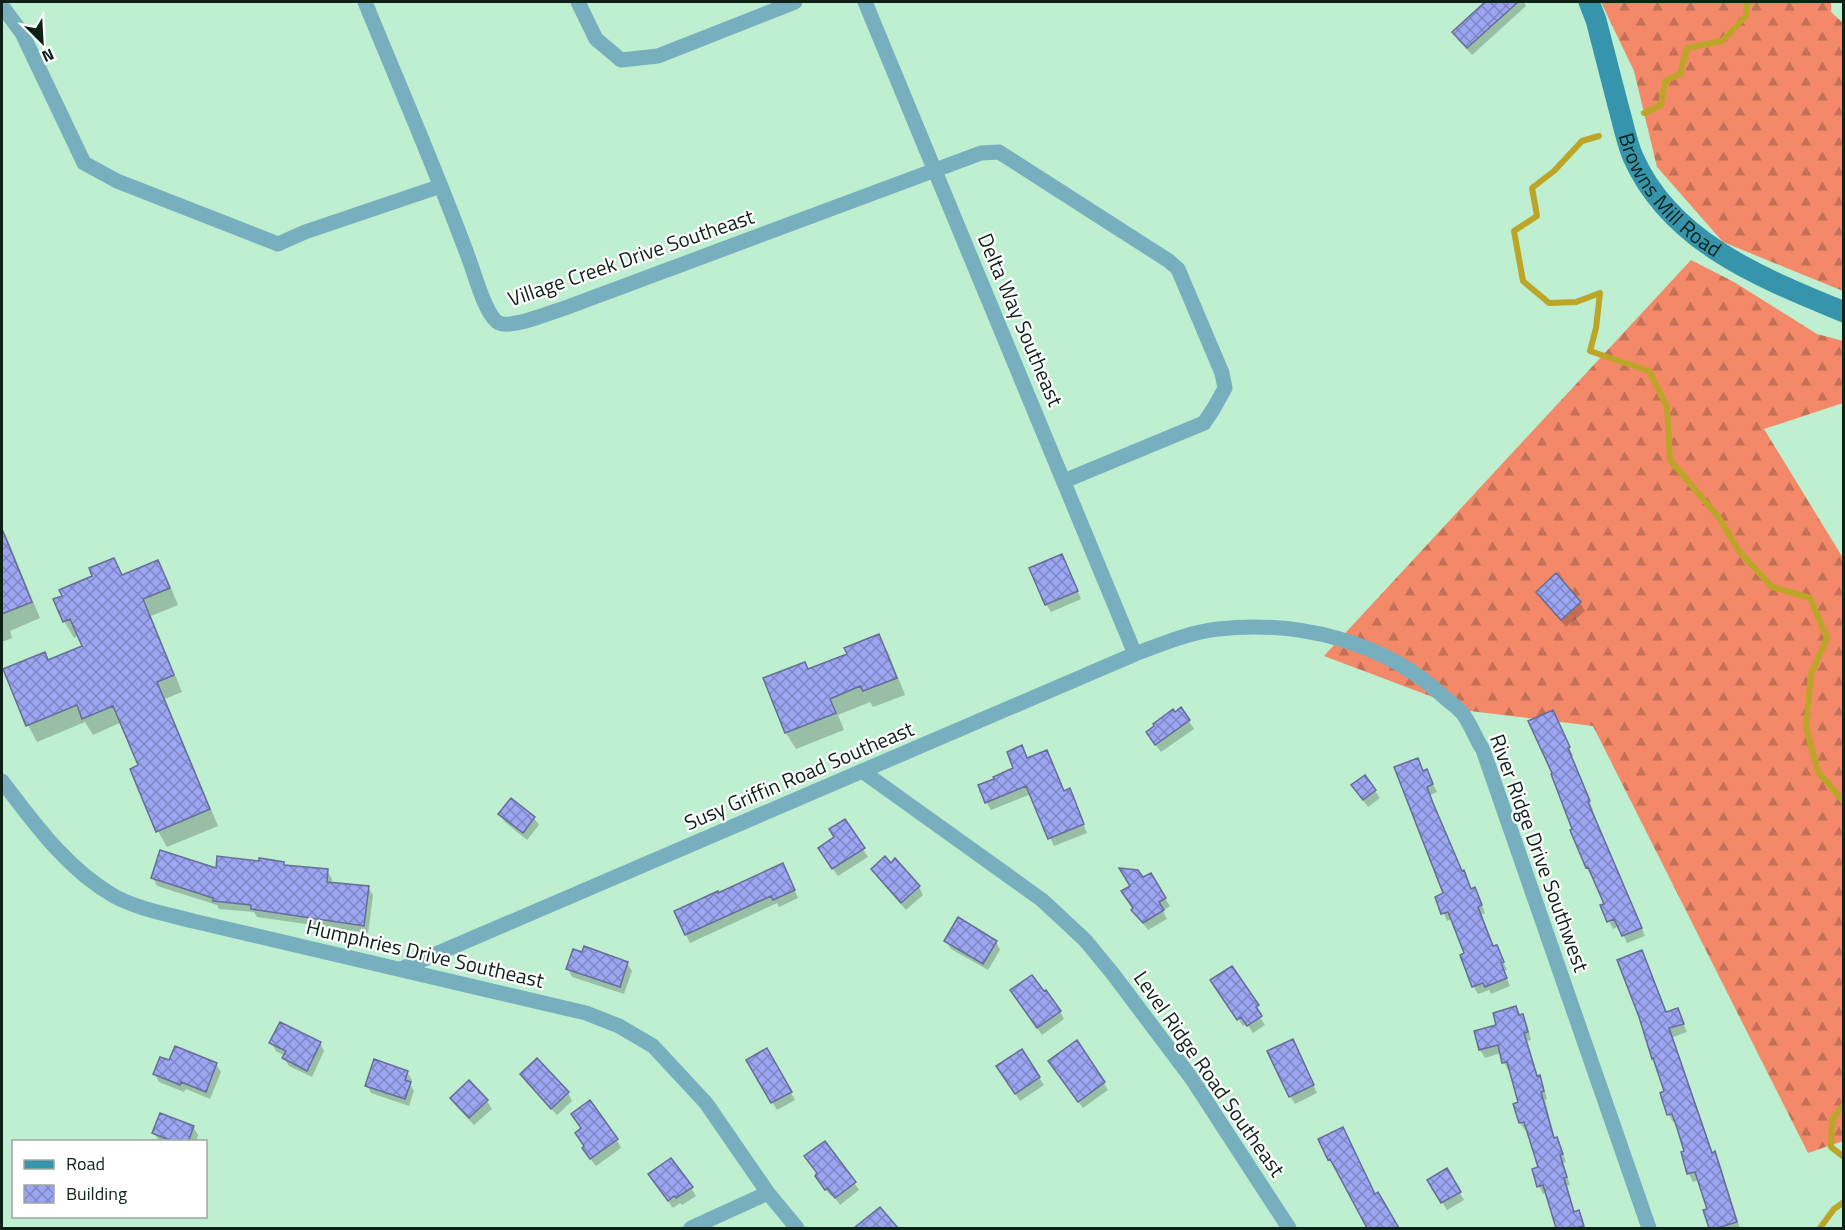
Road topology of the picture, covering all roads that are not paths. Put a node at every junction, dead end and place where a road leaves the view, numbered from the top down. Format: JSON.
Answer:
{"nodes":[{"id":1,"x":365,"y":2,"type":"edge"},
{"id":2,"x":578,"y":2,"type":"edge"},
{"id":3,"x":795,"y":2,"type":"edge"},
{"id":4,"x":865,"y":2,"type":"edge"},
{"id":5,"x":1588,"y":2,"type":"edge"},
{"id":6,"x":2,"y":6,"type":"edge"},
{"id":7,"x":935,"y":171,"type":"junction"},
{"id":8,"x":441,"y":186,"type":"junction"},
{"id":9,"x":1844,"y":312,"type":"edge"},
{"id":10,"x":1064,"y":481,"type":"junction"},
{"id":11,"x":1216,"y":629,"type":"joint"},
{"id":12,"x":1136,"y":654,"type":"junction"},
{"id":13,"x":862,"y":771,"type":"junction"},
{"id":14,"x":2,"y":781,"type":"edge"},
{"id":15,"x":401,"y":969,"type":"junction"},
{"id":16,"x":768,"y":1193,"type":"junction"},
{"id":17,"x":692,"y":1228,"type":"edge"},
{"id":18,"x":797,"y":1228,"type":"edge"},
{"id":19,"x":1289,"y":1228,"type":"edge"},
{"id":20,"x":1650,"y":1228,"type":"edge"}],
"edges":[{"from":1,"to":8,"type":"street","name":"Village Creek Drive Southeast"},
{"from":2,"to":3,"type":"street"},
{"from":4,"to":7,"type":"street","name":"Delta Way Southeast"},
{"from":5,"to":9,"type":"street","name":"Browns Mill Road"},
{"from":6,"to":8,"type":"street"},
{"from":7,"to":8,"type":"street","name":"Village Creek Drive Southeast"},
{"from":7,"to":10,"type":"street","name":"Delta Way Southeast"},
{"from":7,"to":10,"type":"street","name":"Village Creek Drive Southeast"},
{"from":10,"to":12,"type":"street","name":"Delta Way Southeast"},
{"from":11,"to":12,"type":"street","name":"Susy Griffin Road Southeast"},
{"from":11,"to":20,"type":"street","name":"River Ridge Drive Southwest"},
{"from":12,"to":13,"type":"street","name":"Susy Griffin Road Southeast"},
{"from":13,"to":15,"type":"street","name":"Susy Griffin Road Southeast"},
{"from":13,"to":19,"type":"street","name":"Level Ridge Road Southeast"},
{"from":14,"to":15,"type":"street","name":"Humphries Drive Southeast"},
{"from":15,"to":16,"type":"street","name":"Humphries Drive Southeast"},
{"from":16,"to":17,"type":"street"},
{"from":16,"to":18,"type":"street","name":"Humphries Drive Southeast"}]}
